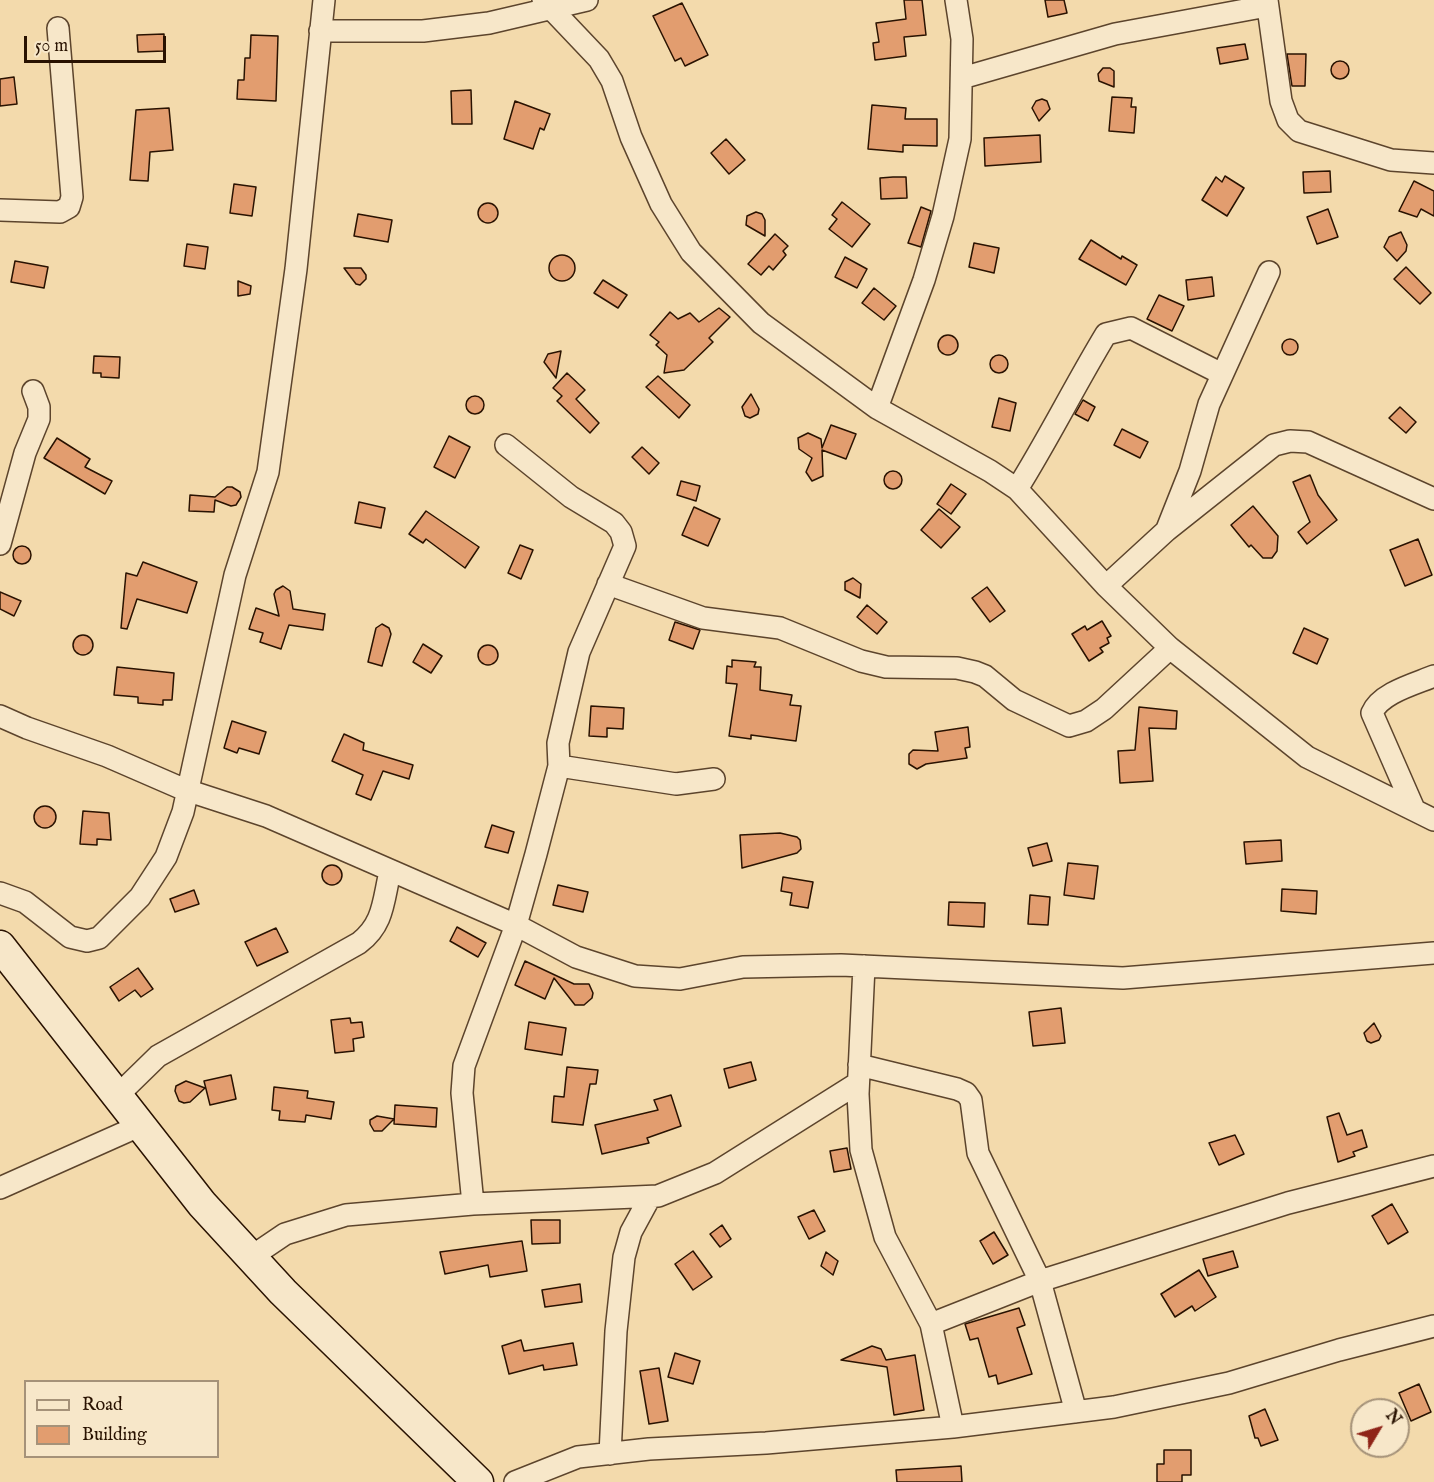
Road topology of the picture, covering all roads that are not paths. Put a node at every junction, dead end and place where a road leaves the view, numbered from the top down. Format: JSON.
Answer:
{"nodes":[{"id":1,"x":324,"y":0,"type":"edge"},
{"id":2,"x":587,"y":0,"type":"edge"},
{"id":3,"x":956,"y":0,"type":"edge"},
{"id":4,"x":1267,"y":3,"type":"edge"},
{"id":5,"x":546,"y":5,"type":"edge"},
{"id":6,"x":57,"y":28,"type":"dead end"},
{"id":7,"x":320,"y":31,"type":"junction"},
{"id":8,"x":962,"y":78,"type":"junction"},
{"id":9,"x":1434,"y":163,"type":"edge"},
{"id":10,"x":0,"y":210,"type":"edge"},
{"id":11,"x":1269,"y":272,"type":"dead end"},
{"id":12,"x":1222,"y":374,"type":"junction"},
{"id":13,"x":33,"y":391,"type":"dead end"},
{"id":14,"x":877,"y":408,"type":"junction"},
{"id":15,"x":506,"y":445,"type":"dead end"},
{"id":16,"x":1017,"y":489,"type":"junction"},
{"id":17,"x":1434,"y":499,"type":"edge"},
{"id":18,"x":1167,"y":530,"type":"junction"},
{"id":19,"x":0,"y":544,"type":"edge"},
{"id":20,"x":608,"y":584,"type":"junction"},
{"id":21,"x":1106,"y":586,"type":"junction"},
{"id":22,"x":1170,"y":648,"type":"junction"},
{"id":23,"x":1434,"y":676,"type":"edge"},
{"id":24,"x":0,"y":716,"type":"edge"},
{"id":25,"x":559,"y":766,"type":"junction"},
{"id":26,"x":714,"y":779,"type":"dead end"},
{"id":27,"x":189,"y":791,"type":"junction"},
{"id":28,"x":1414,"y":809,"type":"junction"},
{"id":29,"x":1434,"y":820,"type":"edge"},
{"id":30,"x":390,"y":872,"type":"junction"},
{"id":31,"x":0,"y":893,"type":"edge"},
{"id":32,"x":516,"y":925,"type":"junction"},
{"id":33,"x":0,"y":946,"type":"edge"},
{"id":34,"x":1434,"y":953,"type":"edge"},
{"id":35,"x":864,"y":966,"type":"junction"},
{"id":36,"x":858,"y":1074,"type":"junction"},
{"id":37,"x":116,"y":1097,"type":"junction"},
{"id":38,"x":138,"y":1126,"type":"junction"},
{"id":39,"x":1434,"y":1166,"type":"edge"},
{"id":40,"x":0,"y":1188,"type":"edge"},
{"id":41,"x":650,"y":1197,"type":"junction"},
{"id":42,"x":473,"y":1204,"type":"junction"},
{"id":43,"x":251,"y":1257,"type":"junction"},
{"id":44,"x":1040,"y":1281,"type":"junction"},
{"id":45,"x":931,"y":1324,"type":"junction"},
{"id":46,"x":1434,"y":1326,"type":"edge"},
{"id":47,"x":1076,"y":1412,"type":"junction"},
{"id":48,"x":953,"y":1427,"type":"junction"},
{"id":49,"x":610,"y":1454,"type":"junction"},
{"id":50,"x":478,"y":1482,"type":"edge"},
{"id":51,"x":515,"y":1482,"type":"edge"}],
"edges":[{"from":1,"to":7,"type":"street"},
{"from":2,"to":5,"type":"street"},
{"from":3,"to":8,"type":"street"},
{"from":4,"to":8,"type":"street"},
{"from":4,"to":9,"type":"street"},
{"from":5,"to":7,"type":"street"},
{"from":5,"to":14,"type":"street"},
{"from":6,"to":10,"type":"street"},
{"from":7,"to":27,"type":"street"},
{"from":8,"to":14,"type":"street"},
{"from":11,"to":12,"type":"street"},
{"from":12,"to":16,"type":"street"},
{"from":12,"to":18,"type":"street"},
{"from":13,"to":19,"type":"street"},
{"from":14,"to":16,"type":"street"},
{"from":15,"to":20,"type":"street"},
{"from":16,"to":21,"type":"street"},
{"from":17,"to":18,"type":"street"},
{"from":18,"to":21,"type":"street"},
{"from":20,"to":22,"type":"street"},
{"from":20,"to":25,"type":"street"},
{"from":21,"to":22,"type":"street"},
{"from":22,"to":28,"type":"street"},
{"from":23,"to":28,"type":"street"},
{"from":24,"to":27,"type":"street"},
{"from":25,"to":26,"type":"street"},
{"from":25,"to":32,"type":"street"},
{"from":27,"to":30,"type":"street"},
{"from":27,"to":31,"type":"street"},
{"from":28,"to":29,"type":"street"},
{"from":30,"to":32,"type":"street"},
{"from":30,"to":37,"type":"street"},
{"from":32,"to":35,"type":"street"},
{"from":32,"to":42,"type":"street"},
{"from":33,"to":37,"type":"street"},
{"from":34,"to":35,"type":"street"},
{"from":35,"to":36,"type":"street"},
{"from":36,"to":41,"type":"street"},
{"from":36,"to":44,"type":"street"},
{"from":36,"to":45,"type":"street"},
{"from":37,"to":38,"type":"street"},
{"from":38,"to":40,"type":"street"},
{"from":38,"to":43,"type":"street"},
{"from":39,"to":44,"type":"street"},
{"from":41,"to":42,"type":"street"},
{"from":41,"to":49,"type":"street"},
{"from":42,"to":43,"type":"street"},
{"from":43,"to":50,"type":"street"},
{"from":44,"to":45,"type":"street"},
{"from":44,"to":47,"type":"street"},
{"from":45,"to":48,"type":"street"},
{"from":46,"to":47,"type":"street"},
{"from":47,"to":48,"type":"street"},
{"from":48,"to":49,"type":"street"},
{"from":49,"to":51,"type":"street"}]}
